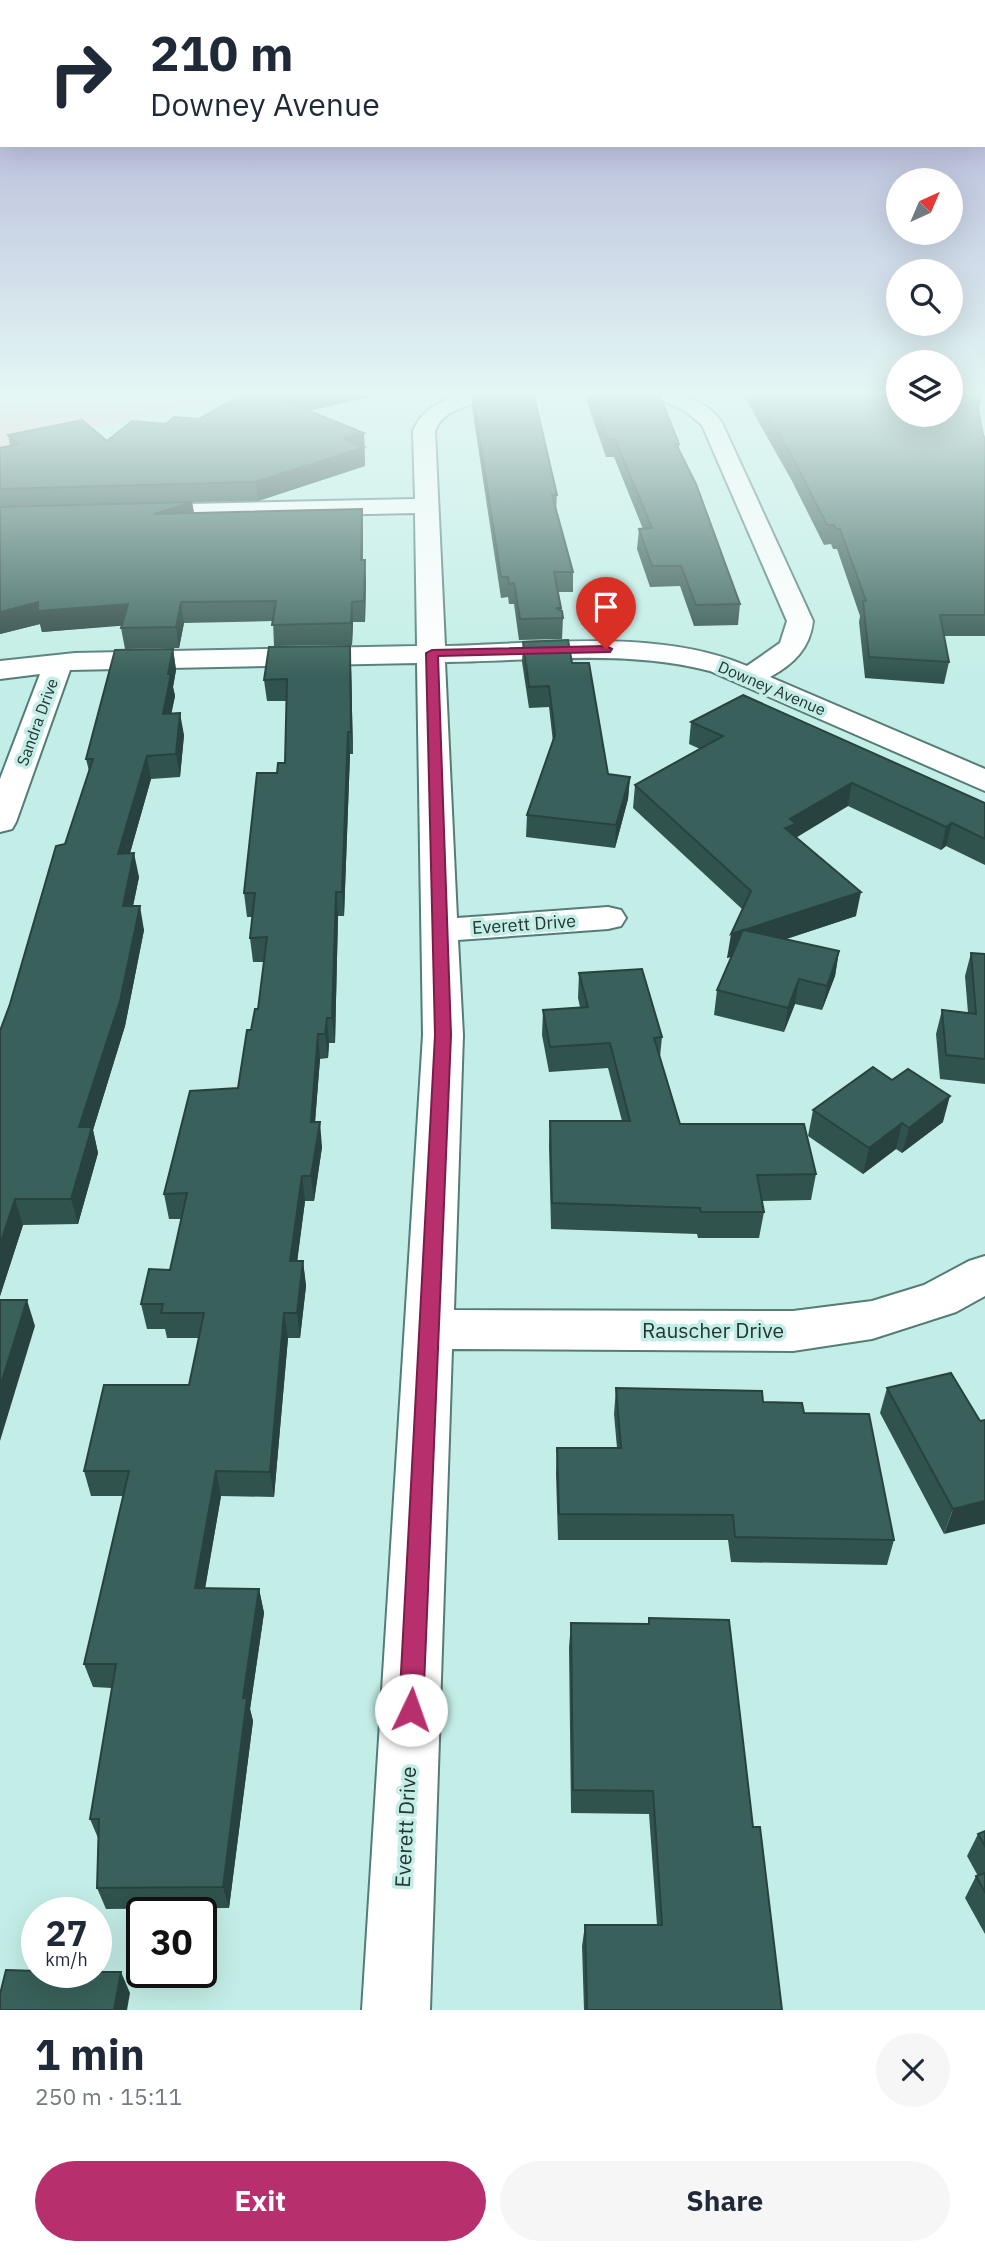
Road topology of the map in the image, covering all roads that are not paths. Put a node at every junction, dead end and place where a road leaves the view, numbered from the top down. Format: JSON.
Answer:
{"nodes":[{"id":1,"x":426,"y":490,"type":"edge"},
{"id":2,"x":742,"y":490,"type":"edge"},
{"id":3,"x":426,"y":506,"type":"junction"},
{"id":4,"x":125,"y":512,"type":"edge"},
{"id":5,"x":432,"y":653,"type":"junction"},
{"id":6,"x":59,"y":663,"type":"junction"},
{"id":7,"x":0,"y":670,"type":"edge"},
{"id":8,"x":750,"y":676,"type":"junction"},
{"id":9,"x":985,"y":781,"type":"edge"},
{"id":10,"x":0,"y":822,"type":"edge"},
{"id":11,"x":608,"y":918,"type":"dead end"},
{"id":12,"x":440,"y":930,"type":"junction"},
{"id":13,"x":985,"y":1274,"type":"edge"},
{"id":14,"x":430,"y":1329,"type":"junction"},
{"id":15,"x":396,"y":2010,"type":"edge"}],
"edges":[{"from":1,"to":3,"type":"street","name":"Everett Drive"},
{"from":2,"to":8,"type":"street"},
{"from":3,"to":4,"type":"street"},
{"from":3,"to":5,"type":"street","name":"Everett Drive"},
{"from":5,"to":6,"type":"street","name":"Downey Avenue"},
{"from":5,"to":8,"type":"street","name":"Downey Avenue"},
{"from":5,"to":12,"type":"street","name":"Everett Drive"},
{"from":6,"to":7,"type":"street","name":"Downey Avenue"},
{"from":6,"to":10,"type":"street","name":"Sandra Drive"},
{"from":8,"to":9,"type":"street","name":"Downey Avenue"},
{"from":11,"to":12,"type":"street","name":"Everett Drive"},
{"from":12,"to":14,"type":"street","name":"Everett Drive"},
{"from":13,"to":14,"type":"street","name":"Rauscher Drive"},
{"from":14,"to":15,"type":"street","name":"Everett Drive"}]}
